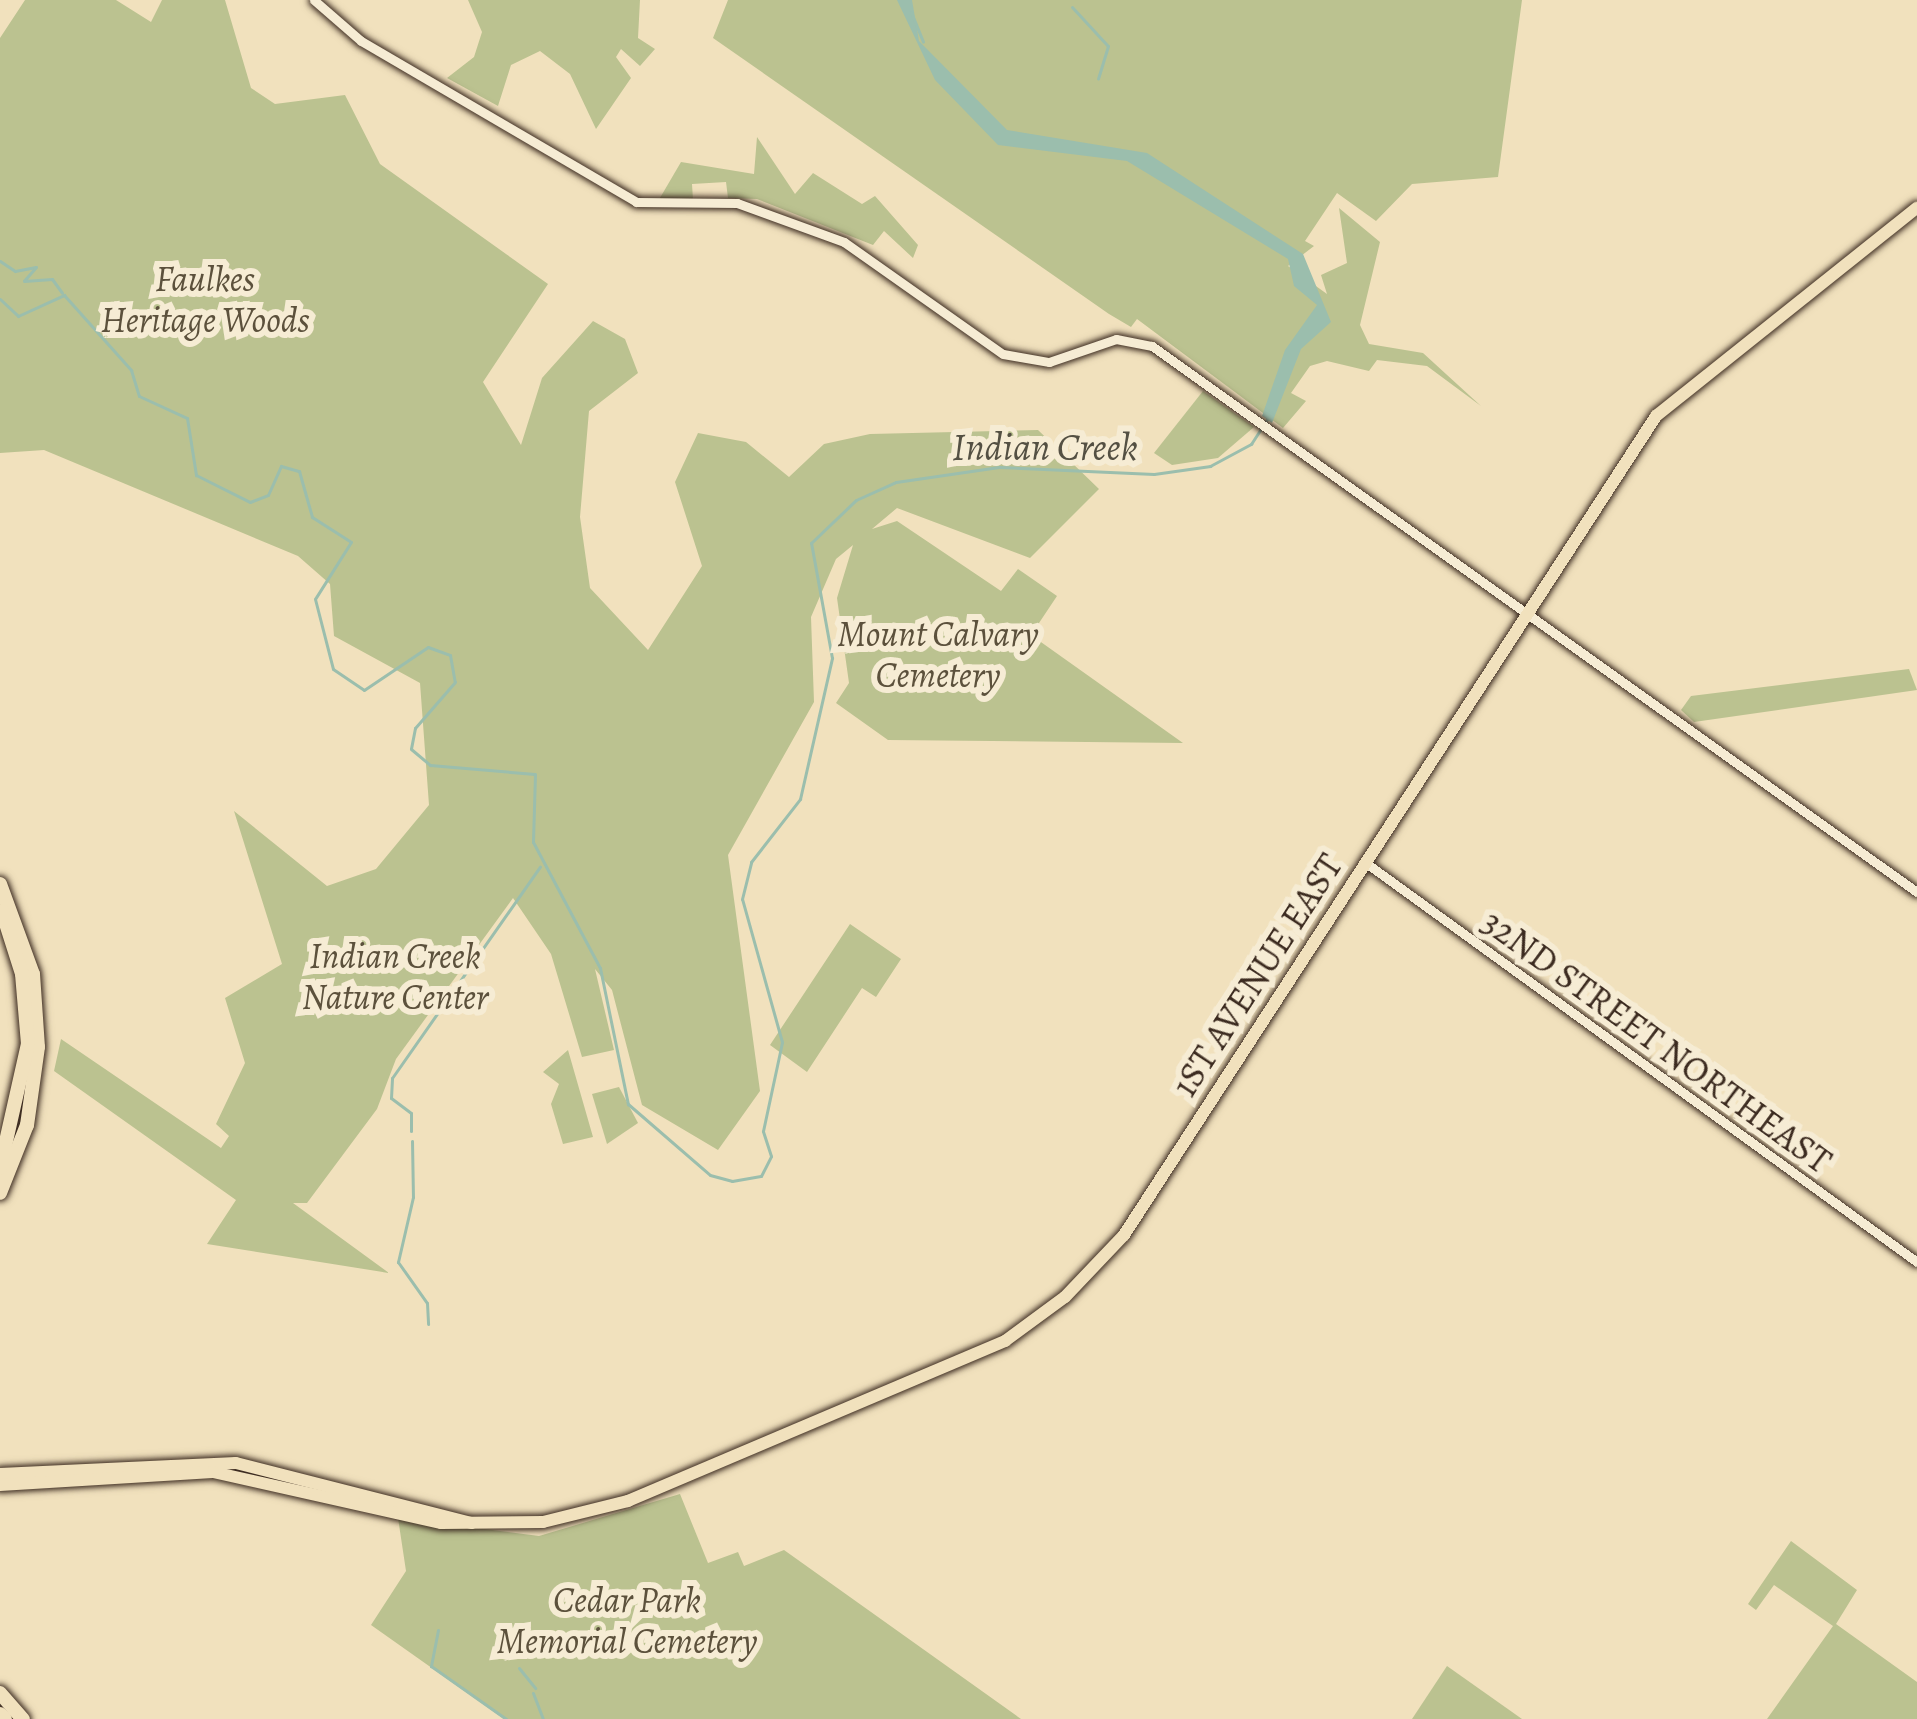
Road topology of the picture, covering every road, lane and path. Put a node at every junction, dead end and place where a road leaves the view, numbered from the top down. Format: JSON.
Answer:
{"nodes":[{"id":1,"x":314,"y":0,"type":"edge"},
{"id":2,"x":1917,"y":208,"type":"edge"},
{"id":3,"x":1529,"y":610,"type":"junction"},
{"id":4,"x":1366,"y":863,"type":"junction"},
{"id":5,"x":0,"y":884,"type":"edge"},
{"id":6,"x":1917,"y":892,"type":"edge"},
{"id":7,"x":0,"y":906,"type":"edge"},
{"id":8,"x":0,"y":1168,"type":"edge"},
{"id":9,"x":0,"y":1193,"type":"edge"},
{"id":10,"x":1917,"y":1262,"type":"edge"},
{"id":11,"x":0,"y":1474,"type":"edge"},
{"id":12,"x":0,"y":1485,"type":"edge"},
{"id":13,"x":471,"y":1523,"type":"junction"},
{"id":14,"x":0,"y":1693,"type":"edge"},
{"id":15,"x":22,"y":1719,"type":"edge"}],
"edges":[{"from":1,"to":3,"type":"main road"},
{"from":2,"to":3,"type":"main road","name":"1ST AVENUE EAST"},
{"from":3,"to":4,"type":"main road","name":"1ST AVENUE EAST"},
{"from":3,"to":6,"type":"main road"},
{"from":4,"to":10,"type":"main road","name":"32ND STREET NORTHEAST"},
{"from":4,"to":13,"type":"main road","name":"1ST AVENUE EAST"},
{"from":5,"to":9,"type":"highway"},
{"from":7,"to":8,"type":"highway"},
{"from":11,"to":13,"type":"main road","name":"1ST AVENUE EAST"},
{"from":12,"to":13,"type":"main road","name":"1ST AVENUE EAST"},
{"from":14,"to":15,"type":"highway"}]}
